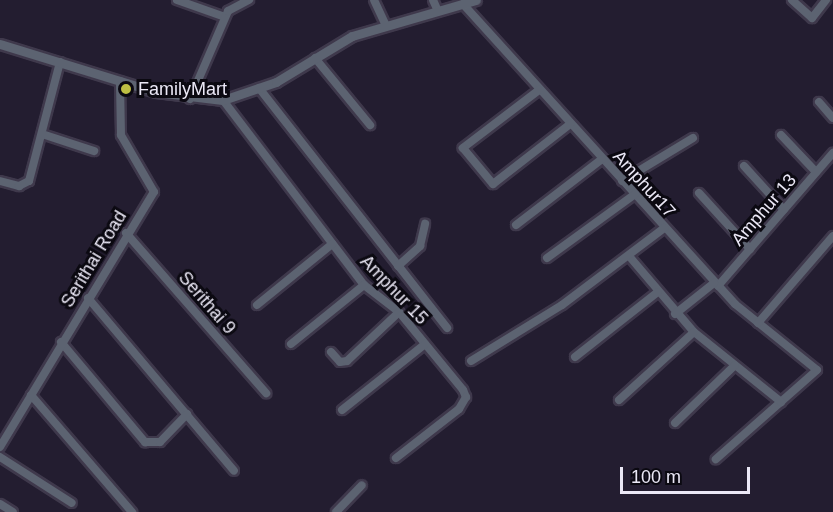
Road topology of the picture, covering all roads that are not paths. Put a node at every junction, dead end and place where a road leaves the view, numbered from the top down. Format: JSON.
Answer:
{"nodes":[{"id":1,"x":177,"y":0,"type":"edge"},
{"id":2,"x":201,"y":0,"type":"edge"},
{"id":3,"x":249,"y":0,"type":"edge"},
{"id":4,"x":374,"y":0,"type":"edge"},
{"id":5,"x":434,"y":0,"type":"edge"},
{"id":6,"x":476,"y":0,"type":"edge"},
{"id":7,"x":792,"y":0,"type":"edge"},
{"id":8,"x":826,"y":0,"type":"edge"},
{"id":9,"x":463,"y":4,"type":"junction"},
{"id":10,"x":205,"y":10,"type":"junction"},
{"id":11,"x":438,"y":11,"type":"junction"},
{"id":12,"x":225,"y":17,"type":"junction"},
{"id":13,"x":386,"y":26,"type":"junction"},
{"id":14,"x":0,"y":44,"type":"edge"},
{"id":15,"x":315,"y":58,"type":"junction"},
{"id":16,"x":60,"y":62,"type":"junction"},
{"id":17,"x":120,"y":81,"type":"junction"},
{"id":18,"x":259,"y":88,"type":"junction"},
{"id":19,"x":539,"y":90,"type":"junction"},
{"id":20,"x":190,"y":99,"type":"junction"},
{"id":21,"x":223,"y":100,"type":"junction"},
{"id":22,"x":819,"y":102,"type":"dead end"},
{"id":23,"x":833,"y":118,"type":"edge"},
{"id":24,"x":570,"y":124,"type":"junction"},
{"id":25,"x":370,"y":125,"type":"dead end"},
{"id":26,"x":42,"y":134,"type":"junction"},
{"id":27,"x":782,"y":135,"type":"dead end"},
{"id":28,"x":693,"y":138,"type":"dead end"},
{"id":29,"x":94,"y":151,"type":"dead end"},
{"id":30,"x":833,"y":153,"type":"edge"},
{"id":31,"x":602,"y":159,"type":"junction"},
{"id":32,"x":744,"y":166,"type":"dead end"},
{"id":33,"x":816,"y":172,"type":"junction"},
{"id":34,"x":0,"y":181,"type":"edge"},
{"id":35,"x":622,"y":181,"type":"junction"},
{"id":36,"x":699,"y":193,"type":"dead end"},
{"id":37,"x":635,"y":194,"type":"junction"},
{"id":38,"x":784,"y":210,"type":"junction"},
{"id":39,"x":425,"y":224,"type":"dead end"},
{"id":40,"x":516,"y":225,"type":"dead end"},
{"id":41,"x":664,"y":228,"type":"junction"},
{"id":42,"x":126,"y":232,"type":"junction"},
{"id":43,"x":833,"y":236,"type":"edge"},
{"id":44,"x":332,"y":244,"type":"junction"},
{"id":45,"x":750,"y":249,"type":"junction"},
{"id":46,"x":629,"y":256,"type":"junction"},
{"id":47,"x":547,"y":258,"type":"dead end"},
{"id":48,"x":398,"y":266,"type":"junction"},
{"id":49,"x":716,"y":284,"type":"junction"},
{"id":50,"x":364,"y":285,"type":"junction"},
{"id":51,"x":658,"y":292,"type":"junction"},
{"id":52,"x":88,"y":298,"type":"junction"},
{"id":53,"x":257,"y":305,"type":"dead end"},
{"id":54,"x":399,"y":312,"type":"junction"},
{"id":55,"x":675,"y":314,"type":"junction"},
{"id":56,"x":758,"y":323,"type":"junction"},
{"id":57,"x":447,"y":328,"type":"dead end"},
{"id":58,"x":694,"y":332,"type":"junction"},
{"id":59,"x":61,"y":342,"type":"junction"},
{"id":60,"x":291,"y":344,"type":"dead end"},
{"id":61,"x":425,"y":344,"type":"junction"},
{"id":62,"x":331,"y":352,"type":"dead end"},
{"id":63,"x":575,"y":357,"type":"dead end"},
{"id":64,"x":471,"y":360,"type":"dead end"},
{"id":65,"x":735,"y":365,"type":"junction"},
{"id":66,"x":266,"y":393,"type":"dead end"},
{"id":67,"x":31,"y":395,"type":"junction"},
{"id":68,"x":619,"y":400,"type":"dead end"},
{"id":69,"x":781,"y":402,"type":"junction"},
{"id":70,"x":342,"y":410,"type":"dead end"},
{"id":71,"x":187,"y":414,"type":"junction"},
{"id":72,"x":675,"y":423,"type":"dead end"},
{"id":73,"x":0,"y":447,"type":"edge"},
{"id":74,"x":0,"y":457,"type":"edge"},
{"id":75,"x":396,"y":458,"type":"dead end"},
{"id":76,"x":716,"y":459,"type":"dead end"},
{"id":77,"x":234,"y":471,"type":"dead end"},
{"id":78,"x":362,"y":485,"type":"dead end"},
{"id":79,"x":72,"y":503,"type":"dead end"},
{"id":80,"x":0,"y":504,"type":"edge"},
{"id":81,"x":13,"y":512,"type":"edge"},
{"id":82,"x":132,"y":512,"type":"edge"},
{"id":83,"x":336,"y":512,"type":"edge"}],
"edges":[{"from":1,"to":10,"type":"street"},
{"from":2,"to":10,"type":"street"},
{"from":3,"to":12,"type":"street"},
{"from":4,"to":13,"type":"street"},
{"from":5,"to":11,"type":"street"},
{"from":6,"to":9,"type":"street"},
{"from":7,"to":8,"type":"street"},
{"from":9,"to":11,"type":"street"},
{"from":9,"to":19,"type":"street","name":"Amphur17"},
{"from":10,"to":12,"type":"street"},
{"from":11,"to":13,"type":"street"},
{"from":12,"to":20,"type":"street"},
{"from":13,"to":15,"type":"street"},
{"from":14,"to":16,"type":"street"},
{"from":15,"to":18,"type":"street"},
{"from":15,"to":25,"type":"street"},
{"from":16,"to":17,"type":"street"},
{"from":16,"to":26,"type":"street"},
{"from":17,"to":20,"type":"street"},
{"from":17,"to":42,"type":"street","name":"Serithai Road"},
{"from":18,"to":21,"type":"street"},
{"from":18,"to":48,"type":"street"},
{"from":19,"to":24,"type":"street","name":"Amphur17"},
{"from":19,"to":24,"type":"street"},
{"from":20,"to":21,"type":"street"},
{"from":21,"to":44,"type":"street","name":"Amphur 15"},
{"from":22,"to":23,"type":"street"},
{"from":24,"to":31,"type":"street","name":"Amphur17"},
{"from":26,"to":29,"type":"street"},
{"from":26,"to":34,"type":"street"},
{"from":27,"to":33,"type":"street"},
{"from":28,"to":35,"type":"street"},
{"from":30,"to":33,"type":"street","name":"Amphur 13"},
{"from":31,"to":35,"type":"street","name":"Amphur17"},
{"from":31,"to":40,"type":"street"},
{"from":32,"to":38,"type":"street"},
{"from":33,"to":38,"type":"street","name":"Amphur 13"},
{"from":35,"to":37,"type":"street","name":"Amphur17"},
{"from":36,"to":45,"type":"street"},
{"from":37,"to":41,"type":"street","name":"Amphur17"},
{"from":37,"to":47,"type":"street"},
{"from":38,"to":45,"type":"street","name":"Amphur 13"},
{"from":39,"to":48,"type":"street"},
{"from":41,"to":46,"type":"street"},
{"from":41,"to":49,"type":"street","name":"Amphur17"},
{"from":42,"to":52,"type":"street","name":"Serithai Road"},
{"from":42,"to":66,"type":"street","name":"Serithai 9"},
{"from":43,"to":56,"type":"street"},
{"from":44,"to":50,"type":"street","name":"Amphur 15"},
{"from":44,"to":53,"type":"street"},
{"from":45,"to":49,"type":"street","name":"Amphur 13"},
{"from":46,"to":51,"type":"street"},
{"from":46,"to":64,"type":"street"},
{"from":48,"to":57,"type":"street"},
{"from":49,"to":55,"type":"street","name":"Amphur 13"},
{"from":49,"to":56,"type":"street","name":"Amphur17"},
{"from":50,"to":54,"type":"street","name":"Amphur 15"},
{"from":50,"to":60,"type":"street"},
{"from":51,"to":55,"type":"street"},
{"from":51,"to":63,"type":"street"},
{"from":52,"to":59,"type":"street","name":"Serithai Road"},
{"from":52,"to":71,"type":"street"},
{"from":54,"to":61,"type":"street","name":"Amphur 15"},
{"from":54,"to":62,"type":"street"},
{"from":55,"to":58,"type":"street"},
{"from":56,"to":69,"type":"street","name":"Amphur17"},
{"from":58,"to":65,"type":"street"},
{"from":58,"to":68,"type":"street"},
{"from":59,"to":67,"type":"street","name":"Serithai Road"},
{"from":59,"to":71,"type":"street"},
{"from":61,"to":70,"type":"street"},
{"from":61,"to":75,"type":"street","name":"Amphur 15"},
{"from":65,"to":69,"type":"street"},
{"from":65,"to":72,"type":"street"},
{"from":67,"to":73,"type":"street","name":"Serithai Road"},
{"from":67,"to":82,"type":"street"},
{"from":69,"to":76,"type":"street"},
{"from":71,"to":77,"type":"street"},
{"from":74,"to":79,"type":"street"},
{"from":78,"to":83,"type":"street"},
{"from":80,"to":81,"type":"street"}]}
